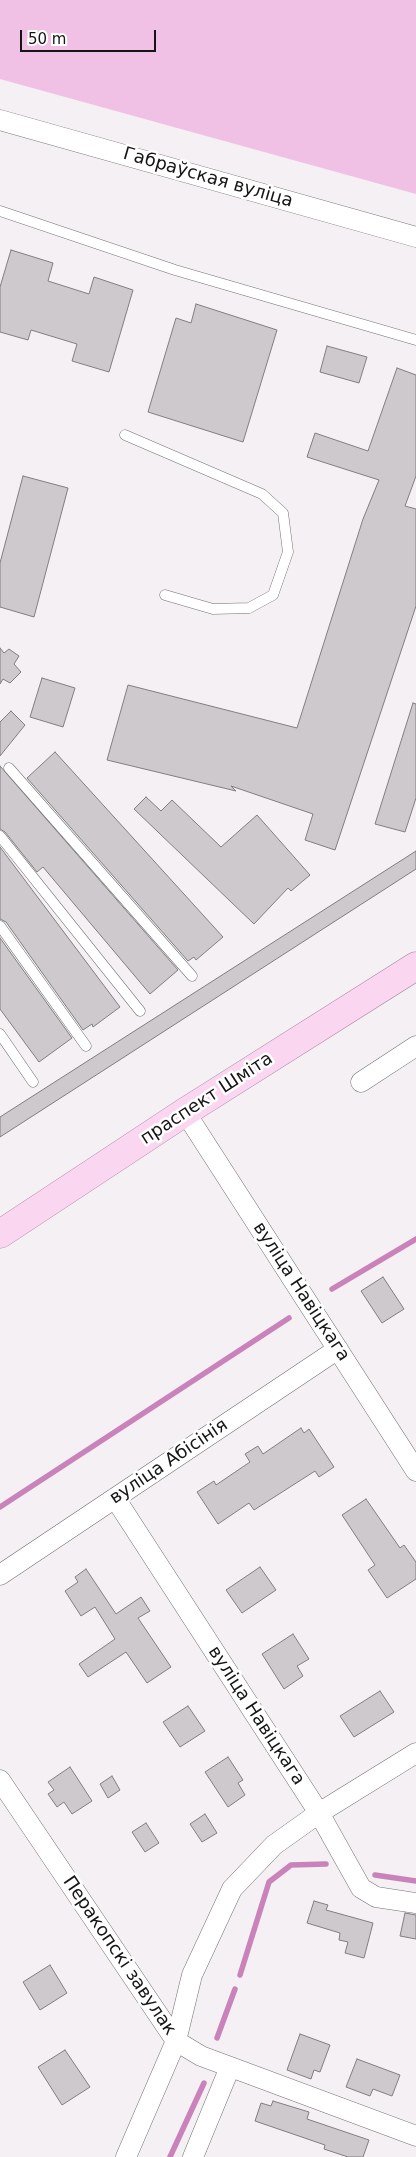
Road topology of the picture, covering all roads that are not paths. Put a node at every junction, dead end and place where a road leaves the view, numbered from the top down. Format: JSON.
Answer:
{"nodes":[{"id":1,"x":0,"y":120,"type":"edge"},
{"id":2,"x":0,"y":211,"type":"edge"},
{"id":3,"x":416,"y":237,"type":"edge"},
{"id":4,"x":416,"y":340,"type":"edge"},
{"id":5,"x":125,"y":435,"type":"dead end"},
{"id":6,"x":165,"y":595,"type":"dead end"},
{"id":7,"x":9,"y":768,"type":"dead end"},
{"id":8,"x":0,"y":836,"type":"edge"},
{"id":9,"x":0,"y":926,"type":"edge"},
{"id":10,"x":416,"y":966,"type":"edge"},
{"id":11,"x":192,"y":976,"type":"dead end"},
{"id":12,"x":140,"y":1011,"type":"dead end"},
{"id":13,"x":0,"y":1034,"type":"edge"},
{"id":14,"x":86,"y":1046,"type":"dead end"},
{"id":15,"x":416,"y":1046,"type":"edge"},
{"id":16,"x":33,"y":1082,"type":"dead end"},
{"id":17,"x":361,"y":1082,"type":"dead end"},
{"id":18,"x":185,"y":1112,"type":"junction"},
{"id":19,"x":0,"y":1234,"type":"edge"},
{"id":20,"x":338,"y":1350,"type":"junction"},
{"id":21,"x":416,"y":1471,"type":"edge"},
{"id":22,"x":115,"y":1498,"type":"junction"},
{"id":23,"x":0,"y":1575,"type":"edge"},
{"id":24,"x":416,"y":1753,"type":"edge"},
{"id":25,"x":0,"y":1780,"type":"edge"},
{"id":26,"x":319,"y":1813,"type":"junction"},
{"id":27,"x":416,"y":1903,"type":"edge"},
{"id":28,"x":176,"y":2041,"type":"junction"},
{"id":29,"x":230,"y":2067,"type":"junction"},
{"id":30,"x":416,"y":2136,"type":"edge"},
{"id":31,"x":126,"y":2157,"type":"edge"},
{"id":32,"x":193,"y":2157,"type":"edge"}],
"edges":[{"from":1,"to":3,"type":"street","name":"Габраўская вуліца"},
{"from":2,"to":4,"type":"lane"},
{"from":5,"to":6,"type":"lane"},
{"from":7,"to":11,"type":"lane"},
{"from":8,"to":12,"type":"lane"},
{"from":9,"to":14,"type":"lane"},
{"from":10,"to":18,"type":"main road","name":"праспект Шміта"},
{"from":13,"to":16,"type":"lane"},
{"from":15,"to":17,"type":"street"},
{"from":18,"to":19,"type":"main road","name":"праспект Шміта"},
{"from":18,"to":20,"type":"street","name":"вуліца Навіцкага"},
{"from":20,"to":21,"type":"street","name":"вуліца Навіцкага"},
{"from":20,"to":22,"type":"street","name":"вуліца Абісінія"},
{"from":22,"to":23,"type":"street","name":"вуліца Абісінія"},
{"from":22,"to":26,"type":"street","name":"вуліца Навіцкага"},
{"from":24,"to":26,"type":"street"},
{"from":25,"to":28,"type":"street","name":"Перакопскі завулак"},
{"from":26,"to":27,"type":"street","name":"вуліца Навіцкага"},
{"from":26,"to":28,"type":"street"},
{"from":28,"to":29,"type":"street","name":"Перакопскі завулак"},
{"from":28,"to":31,"type":"street"},
{"from":29,"to":30,"type":"street","name":"Перакопскі завулак"},
{"from":29,"to":32,"type":"street"}]}
